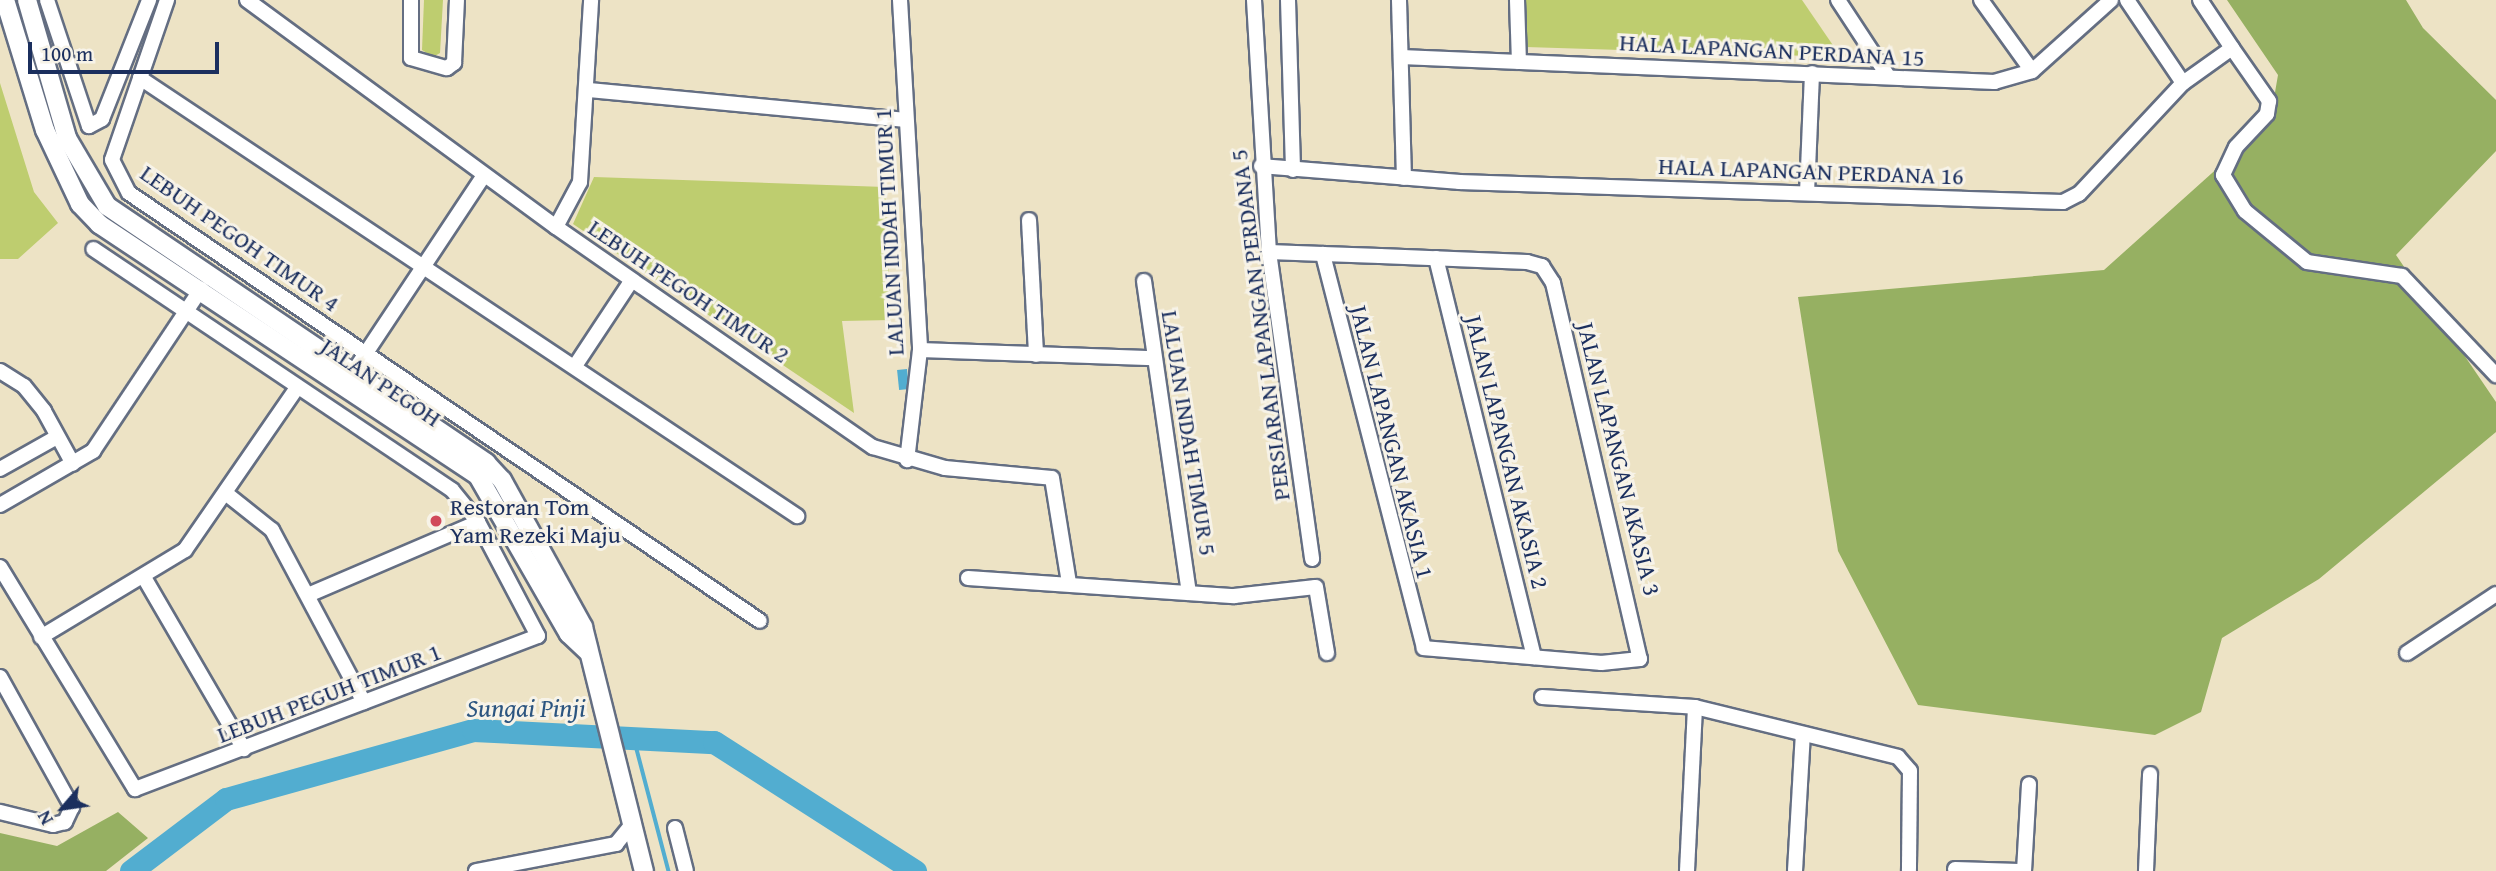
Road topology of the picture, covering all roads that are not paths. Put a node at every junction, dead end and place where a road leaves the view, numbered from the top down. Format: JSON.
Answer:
{"nodes":[{"id":1,"x":5,"y":0,"type":"edge"},
{"id":2,"x":27,"y":0,"type":"edge"},
{"id":3,"x":47,"y":0,"type":"edge"},
{"id":4,"x":149,"y":0,"type":"edge"},
{"id":5,"x":167,"y":0,"type":"edge"},
{"id":6,"x":247,"y":0,"type":"edge"},
{"id":7,"x":411,"y":0,"type":"edge"},
{"id":8,"x":457,"y":0,"type":"edge"},
{"id":9,"x":592,"y":0,"type":"edge"},
{"id":10,"x":900,"y":0,"type":"edge"},
{"id":11,"x":1254,"y":0,"type":"edge"},
{"id":12,"x":1288,"y":0,"type":"edge"},
{"id":13,"x":1399,"y":0,"type":"edge"},
{"id":14,"x":1517,"y":0,"type":"edge"},
{"id":15,"x":1838,"y":0,"type":"edge"},
{"id":16,"x":1981,"y":0,"type":"edge"},
{"id":17,"x":2111,"y":0,"type":"edge"},
{"id":18,"x":2127,"y":0,"type":"edge"},
{"id":19,"x":2200,"y":0,"type":"edge"},
{"id":20,"x":2232,"y":48,"type":"junction"},
{"id":21,"x":1401,"y":57,"type":"junction"},
{"id":22,"x":1519,"y":62,"type":"junction"},
{"id":23,"x":2032,"y":71,"type":"junction"},
{"id":24,"x":1812,"y":73,"type":"junction"},
{"id":25,"x":1888,"y":76,"type":"junction"},
{"id":26,"x":140,"y":78,"type":"junction"},
{"id":27,"x":2183,"y":83,"type":"junction"},
{"id":28,"x":588,"y":90,"type":"junction"},
{"id":29,"x":905,"y":120,"type":"junction"},
{"id":30,"x":1261,"y":166,"type":"junction"},
{"id":31,"x":1293,"y":170,"type":"junction"},
{"id":32,"x":484,"y":175,"type":"junction"},
{"id":33,"x":1404,"y":178,"type":"junction"},
{"id":34,"x":1807,"y":193,"type":"junction"},
{"id":35,"x":1030,"y":220,"type":"dead end"},
{"id":36,"x":556,"y":227,"type":"junction"},
{"id":37,"x":94,"y":249,"type":"dead end"},
{"id":38,"x":1269,"y":252,"type":"junction"},
{"id":39,"x":1323,"y":254,"type":"junction"},
{"id":40,"x":1436,"y":258,"type":"junction"},
{"id":41,"x":180,"y":259,"type":"junction"},
{"id":42,"x":424,"y":267,"type":"junction"},
{"id":43,"x":632,"y":280,"type":"junction"},
{"id":44,"x":1144,"y":281,"type":"dead end"},
{"id":45,"x":201,"y":289,"type":"junction"},
{"id":46,"x":232,"y":294,"type":"junction"},
{"id":47,"x":185,"y":312,"type":"junction"},
{"id":48,"x":920,"y":350,"type":"junction"},
{"id":49,"x":366,"y":354,"type":"junction"},
{"id":50,"x":1036,"y":355,"type":"junction"},
{"id":51,"x":1154,"y":358,"type":"junction"},
{"id":52,"x":575,"y":366,"type":"junction"},
{"id":53,"x":316,"y":369,"type":"junction"},
{"id":54,"x":0,"y":371,"type":"edge"},
{"id":55,"x":352,"y":374,"type":"junction"},
{"id":56,"x":2496,"y":375,"type":"edge"},
{"id":57,"x":296,"y":389,"type":"junction"},
{"id":58,"x":376,"y":410,"type":"junction"},
{"id":59,"x":57,"y":436,"type":"junction"},
{"id":60,"x":908,"y":460,"type":"junction"},
{"id":61,"x":73,"y":464,"type":"junction"},
{"id":62,"x":0,"y":469,"type":"edge"},
{"id":63,"x":228,"y":495,"type":"junction"},
{"id":64,"x":0,"y":505,"type":"edge"},
{"id":65,"x":797,"y":516,"type":"dead end"},
{"id":66,"x":478,"y":522,"type":"junction"},
{"id":67,"x":1312,"y":559,"type":"dead end"},
{"id":68,"x":0,"y":567,"type":"edge"},
{"id":69,"x":145,"y":579,"type":"junction"},
{"id":70,"x":968,"y":579,"type":"dead end"},
{"id":71,"x":1069,"y":583,"type":"junction"},
{"id":72,"x":1189,"y":593,"type":"junction"},
{"id":73,"x":308,"y":594,"type":"junction"},
{"id":74,"x":2496,"y":594,"type":"edge"},
{"id":75,"x":760,"y":621,"type":"dead end"},
{"id":76,"x":41,"y":637,"type":"junction"},
{"id":77,"x":587,"y":651,"type":"junction"},
{"id":78,"x":1327,"y":653,"type":"dead end"},
{"id":79,"x":2407,"y":653,"type":"dead end"},
{"id":80,"x":1534,"y":657,"type":"junction"},
{"id":81,"x":0,"y":677,"type":"edge"},
{"id":82,"x":1542,"y":697,"type":"dead end"},
{"id":83,"x":364,"y":702,"type":"junction"},
{"id":84,"x":1695,"y":706,"type":"junction"},
{"id":85,"x":1803,"y":734,"type":"junction"},
{"id":86,"x":244,"y":749,"type":"junction"},
{"id":87,"x":2150,"y":774,"type":"dead end"},
{"id":88,"x":2029,"y":784,"type":"dead end"},
{"id":89,"x":0,"y":812,"type":"edge"},
{"id":90,"x":631,"y":821,"type":"junction"},
{"id":91,"x":675,"y":828,"type":"dead end"},
{"id":92,"x":616,"y":844,"type":"junction"},
{"id":93,"x":543,"y":863,"type":"edge"},
{"id":94,"x":642,"y":865,"type":"edge"},
{"id":95,"x":1955,"y":869,"type":"dead end"},
{"id":96,"x":476,"y":871,"type":"edge"},
{"id":97,"x":686,"y":871,"type":"edge"},
{"id":98,"x":1687,"y":871,"type":"edge"},
{"id":99,"x":1795,"y":871,"type":"edge"},
{"id":100,"x":1909,"y":871,"type":"edge"},
{"id":101,"x":2021,"y":871,"type":"edge"},
{"id":102,"x":2146,"y":871,"type":"edge"}],
"edges":[{"from":1,"to":45,"type":"street","name":"JALAN PEGOH"},
{"from":2,"to":41,"type":"street"},
{"from":3,"to":4,"type":"street"},
{"from":5,"to":26,"type":"street"},
{"from":6,"to":32,"type":"street","name":"LEBUH PEGOH TIMUR 2"},
{"from":7,"to":8,"type":"street"},
{"from":9,"to":28,"type":"street"},
{"from":10,"to":29,"type":"street","name":"LALUAN INDAH TIMUR 1"},
{"from":11,"to":30,"type":"street","name":"PERSIARAN LAPANGAN PERDANA 5"},
{"from":12,"to":31,"type":"street"},
{"from":13,"to":21,"type":"street"},
{"from":14,"to":22,"type":"street"},
{"from":15,"to":25,"type":"street"},
{"from":16,"to":23,"type":"street"},
{"from":17,"to":23,"type":"street","name":"HALA LAPANGAN PERDANA 15"},
{"from":18,"to":27,"type":"street"},
{"from":19,"to":20,"type":"street"},
{"from":20,"to":27,"type":"street","name":"HALA LAPANGAN PERDANA 16"},
{"from":20,"to":56,"type":"street"},
{"from":21,"to":22,"type":"street","name":"HALA LAPANGAN PERDANA 15"},
{"from":21,"to":33,"type":"street"},
{"from":22,"to":24,"type":"street","name":"HALA LAPANGAN PERDANA 15"},
{"from":23,"to":25,"type":"street","name":"HALA LAPANGAN PERDANA 15"},
{"from":24,"to":25,"type":"street","name":"HALA LAPANGAN PERDANA 15"},
{"from":24,"to":34,"type":"street"},
{"from":26,"to":42,"type":"street"},
{"from":26,"to":49,"type":"street","name":"LEBUH PEGOH TIMUR 4"},
{"from":27,"to":34,"type":"street","name":"HALA LAPANGAN PERDANA 16"},
{"from":28,"to":29,"type":"street"},
{"from":28,"to":36,"type":"street"},
{"from":29,"to":48,"type":"street","name":"LALUAN INDAH TIMUR 1"},
{"from":30,"to":31,"type":"street","name":"HALA LAPANGAN PERDANA 16"},
{"from":30,"to":38,"type":"street","name":"PERSIARAN LAPANGAN PERDANA 5"},
{"from":31,"to":33,"type":"street","name":"HALA LAPANGAN PERDANA 16"},
{"from":32,"to":36,"type":"street","name":"LEBUH PEGOH TIMUR 2"},
{"from":32,"to":42,"type":"street"},
{"from":33,"to":34,"type":"street","name":"HALA LAPANGAN PERDANA 16"},
{"from":35,"to":50,"type":"street"},
{"from":36,"to":43,"type":"street","name":"LEBUH PEGOH TIMUR 2"},
{"from":37,"to":47,"type":"street"},
{"from":38,"to":39,"type":"street"},
{"from":38,"to":67,"type":"street","name":"PERSIARAN LAPANGAN PERDANA 5"},
{"from":39,"to":40,"type":"street"},
{"from":39,"to":80,"type":"street","name":"JALAN LAPANGAN AKASIA 1"},
{"from":40,"to":80,"type":"street","name":"JALAN LAPANGAN AKASIA 2"},
{"from":40,"to":80,"type":"street","name":"JALAN LAPANGAN AKASIA 3"},
{"from":41,"to":45,"type":"street"},
{"from":41,"to":46,"type":"street"},
{"from":42,"to":49,"type":"street"},
{"from":42,"to":52,"type":"street"},
{"from":43,"to":52,"type":"street"},
{"from":43,"to":60,"type":"street","name":"LEBUH PEGOH TIMUR 2"},
{"from":44,"to":51,"type":"street","name":"LALUAN INDAH TIMUR 5"},
{"from":45,"to":46,"type":"street"},
{"from":45,"to":47,"type":"street"},
{"from":45,"to":53,"type":"street","name":"JALAN PEGOH"},
{"from":46,"to":55,"type":"street"},
{"from":47,"to":57,"type":"street"},
{"from":47,"to":61,"type":"street"},
{"from":48,"to":50,"type":"street"},
{"from":48,"to":60,"type":"street","name":"LALUAN INDAH TIMUR 1"},
{"from":49,"to":55,"type":"street"},
{"from":49,"to":75,"type":"street","name":"LEBUH PEGOH TIMUR 4"},
{"from":50,"to":51,"type":"street"},
{"from":51,"to":72,"type":"street","name":"LALUAN INDAH TIMUR 5"},
{"from":52,"to":65,"type":"street"},
{"from":53,"to":55,"type":"street"},
{"from":53,"to":58,"type":"street","name":"JALAN PEGOH"},
{"from":54,"to":59,"type":"street"},
{"from":55,"to":58,"type":"street"},
{"from":55,"to":77,"type":"street"},
{"from":57,"to":63,"type":"street"},
{"from":57,"to":66,"type":"street"},
{"from":58,"to":77,"type":"street","name":"JALAN PEGOH"},
{"from":59,"to":61,"type":"street"},
{"from":59,"to":62,"type":"street"},
{"from":60,"to":71,"type":"street","name":"LEBUH PEGOH TIMUR 2"},
{"from":61,"to":64,"type":"street"},
{"from":63,"to":69,"type":"street"},
{"from":63,"to":73,"type":"street"},
{"from":66,"to":73,"type":"street"},
{"from":66,"to":83,"type":"street","name":"LEBUH PEGUH TIMUR 1"},
{"from":68,"to":76,"type":"street"},
{"from":69,"to":76,"type":"street"},
{"from":69,"to":86,"type":"street"},
{"from":70,"to":71,"type":"street"},
{"from":71,"to":72,"type":"street"},
{"from":72,"to":78,"type":"street"},
{"from":73,"to":83,"type":"street"},
{"from":74,"to":79,"type":"street"},
{"from":76,"to":86,"type":"street","name":"LEBUH PEGUH TIMUR 1"},
{"from":77,"to":90,"type":"street","name":"JALAN PEGOH"},
{"from":81,"to":89,"type":"street"},
{"from":82,"to":84,"type":"street"},
{"from":83,"to":86,"type":"street","name":"LEBUH PEGUH TIMUR 1"},
{"from":84,"to":85,"type":"street"},
{"from":84,"to":98,"type":"street"},
{"from":85,"to":99,"type":"street"},
{"from":85,"to":100,"type":"street"},
{"from":87,"to":102,"type":"street"},
{"from":88,"to":101,"type":"street"},
{"from":90,"to":92,"type":"street"},
{"from":90,"to":94,"type":"street","name":"JALAN PEGOH"},
{"from":91,"to":97,"type":"street"},
{"from":92,"to":93,"type":"street"},
{"from":92,"to":94,"type":"street"},
{"from":93,"to":96,"type":"street"},
{"from":95,"to":101,"type":"street"}]}
